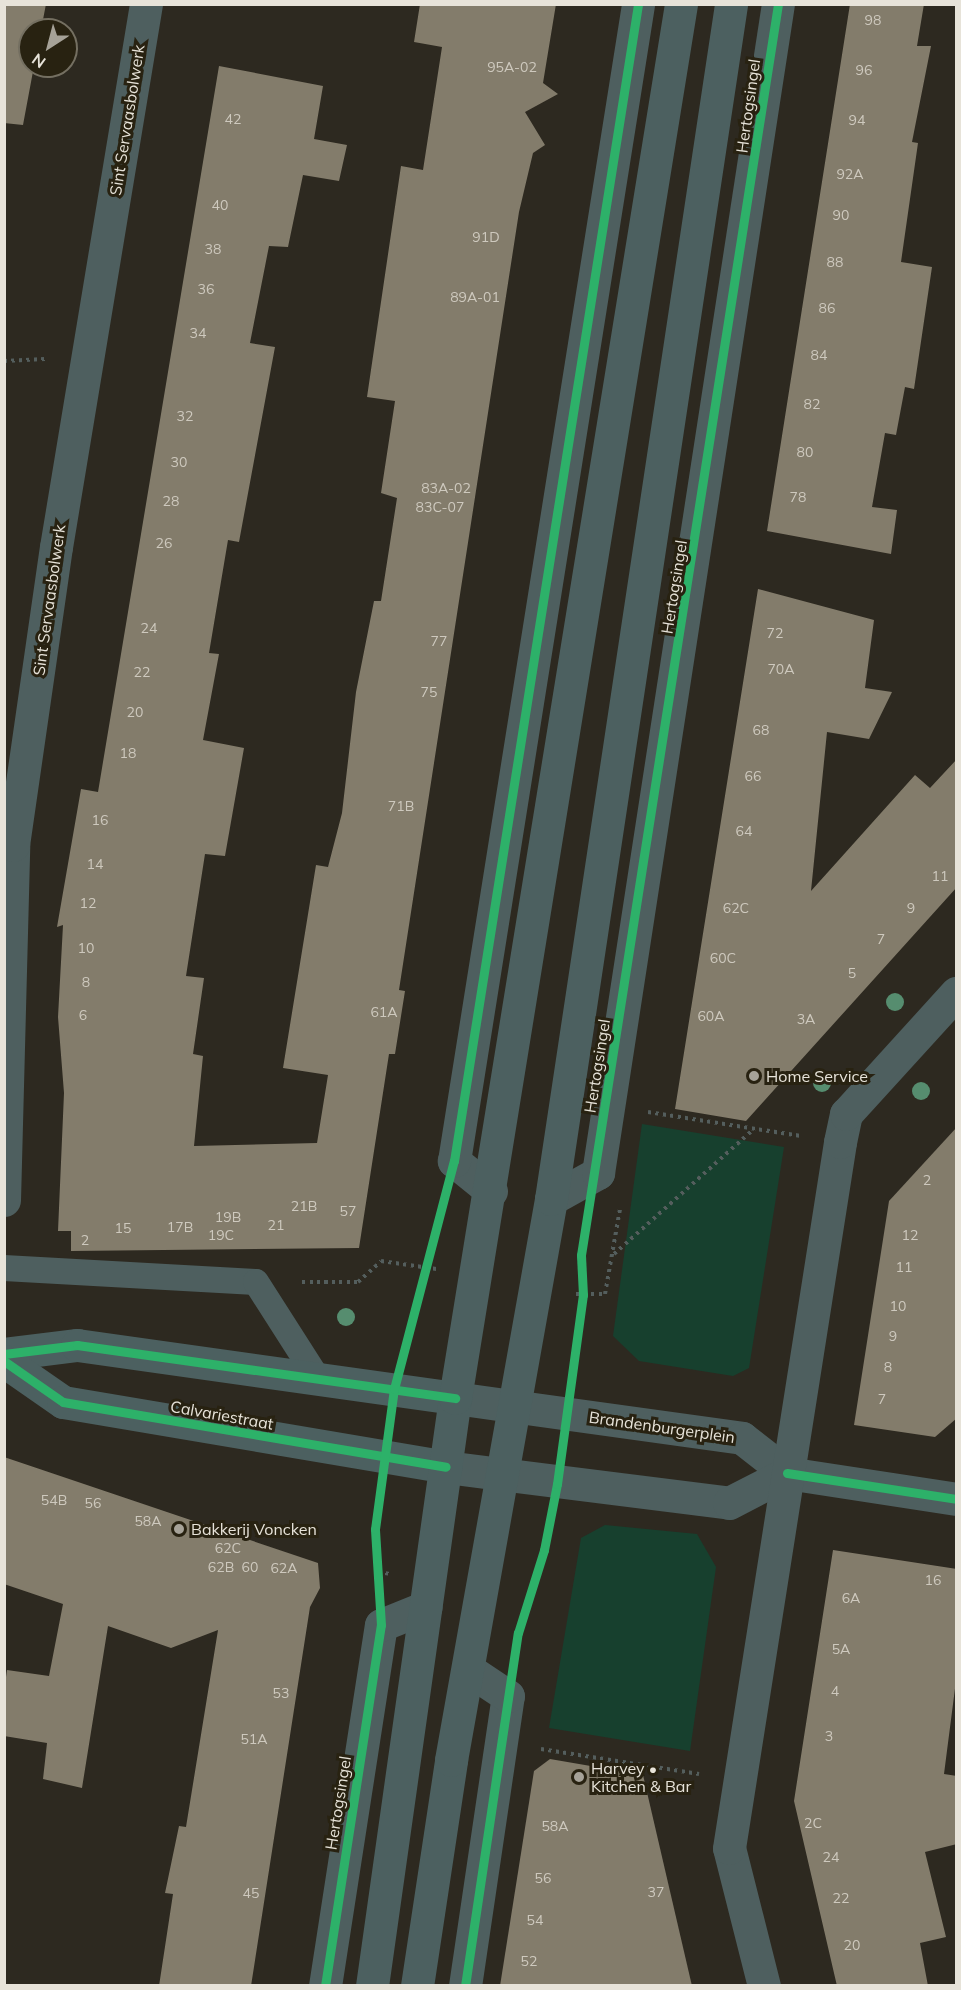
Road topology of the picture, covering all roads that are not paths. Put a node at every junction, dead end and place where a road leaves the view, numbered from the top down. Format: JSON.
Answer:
{"nodes":[{"id":1,"x":146,"y":4,"type":"edge"},
{"id":2,"x":638,"y":4,"type":"edge"},
{"id":3,"x":681,"y":4,"type":"edge"},
{"id":4,"x":731,"y":4,"type":"edge"},
{"id":5,"x":778,"y":4,"type":"edge"},
{"id":6,"x":957,"y":993,"type":"edge"},
{"id":7,"x":491,"y":1191,"type":"junction"},
{"id":8,"x":550,"y":1199,"type":"junction"},
{"id":9,"x":4,"y":1200,"type":"edge"},
{"id":10,"x":4,"y":1268,"type":"edge"},
{"id":11,"x":4,"y":1354,"type":"edge"},
{"id":12,"x":4,"y":1361,"type":"edge"},
{"id":13,"x":318,"y":1379,"type":"junction"},
{"id":14,"x":454,"y":1398,"type":"junction"},
{"id":15,"x":516,"y":1406,"type":"junction"},
{"id":16,"x":446,"y":1467,"type":"junction"},
{"id":17,"x":787,"y":1473,"type":"junction"},
{"id":18,"x":505,"y":1476,"type":"junction"},
{"id":19,"x":957,"y":1499,"type":"edge"},
{"id":20,"x":426,"y":1607,"type":"junction"},
{"id":21,"x":469,"y":1670,"type":"junction"},
{"id":22,"x":324,"y":1986,"type":"edge"},
{"id":23,"x":372,"y":1986,"type":"edge"},
{"id":24,"x":417,"y":1986,"type":"edge"},
{"id":25,"x":465,"y":1986,"type":"edge"},
{"id":26,"x":764,"y":1986,"type":"edge"}],
"edges":[{"from":1,"to":9,"type":"street","name":"Sint Servaasbolwerk"},
{"from":2,"to":7,"type":"street"},
{"from":3,"to":7,"type":"main road"},
{"from":4,"to":8,"type":"main road","name":"Hertogsingel"},
{"from":5,"to":8,"type":"street","name":"Hertogsingel"},
{"from":6,"to":17,"type":"street"},
{"from":7,"to":14,"type":"main road"},
{"from":8,"to":15,"type":"main road","name":"Hertogsingel"},
{"from":10,"to":13,"type":"lane"},
{"from":11,"to":13,"type":"main road"},
{"from":12,"to":16,"type":"main road","name":"Calvariestraat"},
{"from":13,"to":14,"type":"main road"},
{"from":14,"to":15,"type":"street","name":"Brandenburgerplein"},
{"from":14,"to":16,"type":"main road"},
{"from":15,"to":17,"type":"street","name":"Brandenburgerplein"},
{"from":15,"to":18,"type":"main road","name":"Hertogsingel"},
{"from":16,"to":18,"type":"street"},
{"from":16,"to":20,"type":"main road"},
{"from":17,"to":18,"type":"street"},
{"from":17,"to":19,"type":"street"},
{"from":17,"to":26,"type":"street"},
{"from":18,"to":21,"type":"main road","name":"Hertogsingel"},
{"from":20,"to":22,"type":"street","name":"Hertogsingel"},
{"from":20,"to":23,"type":"main road"},
{"from":21,"to":24,"type":"main road","name":"Hertogsingel"},
{"from":21,"to":25,"type":"street"}]}
